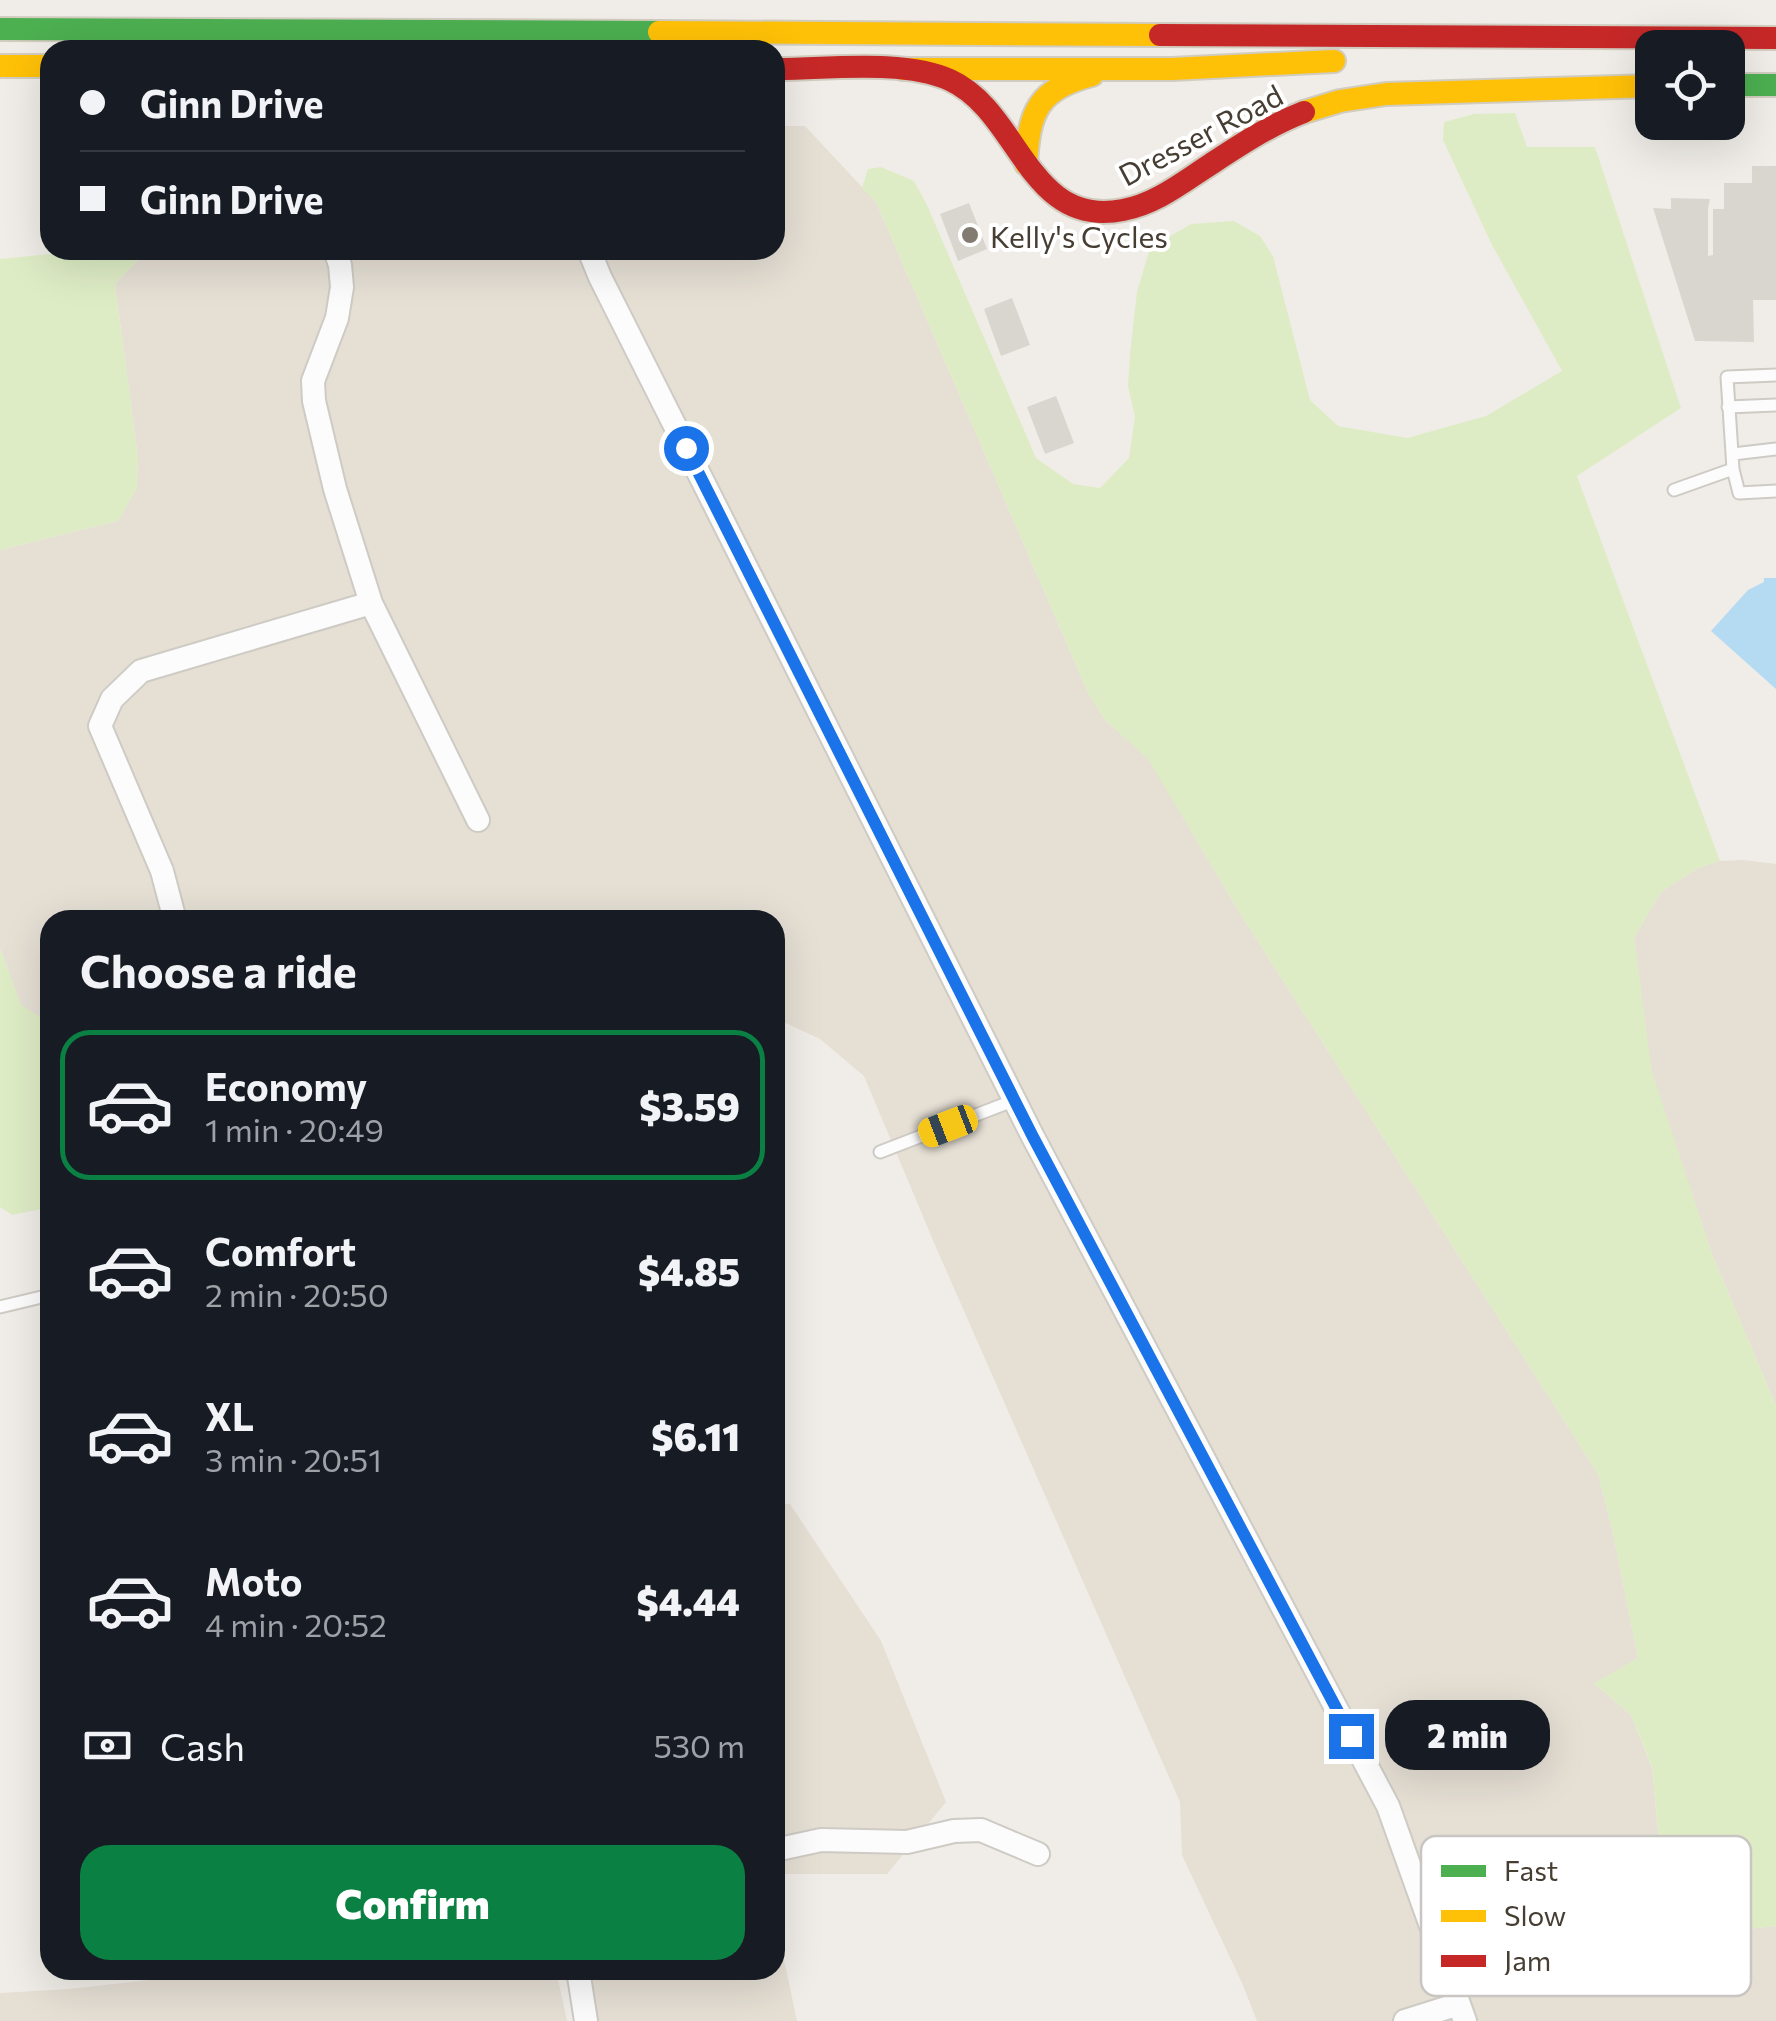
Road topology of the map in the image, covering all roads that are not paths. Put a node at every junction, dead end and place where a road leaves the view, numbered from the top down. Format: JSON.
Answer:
{"nodes":[{"id":1,"x":0,"y":29,"type":"edge"},
{"id":2,"x":1776,"y":38,"type":"edge"},
{"id":3,"x":1776,"y":47,"type":"edge"},
{"id":4,"x":1745,"y":50,"type":"edge"},
{"id":5,"x":1635,"y":55,"type":"edge"},
{"id":6,"x":1485,"y":59,"type":"dead end"},
{"id":7,"x":1365,"y":60,"type":"dead end"},
{"id":8,"x":0,"y":66,"type":"edge"},
{"id":9,"x":40,"y":66,"type":"edge"},
{"id":10,"x":785,"y":69,"type":"edge"},
{"id":11,"x":904,"y":69,"type":"junction"},
{"id":12,"x":1113,"y":70,"type":"junction"},
{"id":13,"x":1745,"y":85,"type":"edge"},
{"id":14,"x":1776,"y":85,"type":"edge"},
{"id":15,"x":1635,"y":86,"type":"edge"},
{"id":16,"x":1026,"y":164,"type":"junction"},
{"id":17,"x":338,"y":260,"type":"edge"},
{"id":18,"x":593,"y":260,"type":"edge"},
{"id":19,"x":1776,"y":374,"type":"edge"},
{"id":20,"x":1776,"y":404,"type":"edge"},
{"id":21,"x":1728,"y":407,"type":"junction"},
{"id":22,"x":1776,"y":449,"type":"edge"},
{"id":23,"x":1733,"y":454,"type":"junction"},
{"id":24,"x":1734,"y":468,"type":"junction"},
{"id":25,"x":1674,"y":490,"type":"dead end"},
{"id":26,"x":1776,"y":491,"type":"edge"},
{"id":27,"x":371,"y":604,"type":"junction"},
{"id":28,"x":478,"y":820,"type":"dead end"},
{"id":29,"x":172,"y":910,"type":"edge"},
{"id":30,"x":1014,"y":1100,"type":"junction"},
{"id":31,"x":880,"y":1152,"type":"dead end"},
{"id":32,"x":40,"y":1298,"type":"edge"},
{"id":33,"x":0,"y":1308,"type":"edge"},
{"id":34,"x":785,"y":1848,"type":"edge"},
{"id":35,"x":1038,"y":1854,"type":"dead end"},
{"id":36,"x":1421,"y":1898,"type":"edge"},
{"id":37,"x":580,"y":1980,"type":"edge"},
{"id":38,"x":1462,"y":2012,"type":"edge"},
{"id":39,"x":586,"y":2021,"type":"edge"},
{"id":40,"x":1405,"y":2021,"type":"edge"}],
"edges":[{"from":1,"to":2,"type":"main road"},
{"from":3,"to":4,"type":"main road"},
{"from":5,"to":6,"type":"main road"},
{"from":7,"to":12,"type":"main road"},
{"from":8,"to":9,"type":"main road"},
{"from":10,"to":11,"type":"main road","name":"Dresser Road"},
{"from":11,"to":12,"type":"main road"},
{"from":11,"to":16,"type":"main road","name":"Dresser Road"},
{"from":12,"to":16,"type":"main road"},
{"from":13,"to":14,"type":"main road"},
{"from":15,"to":16,"type":"main road","name":"Dresser Road"},
{"from":17,"to":27,"type":"street"},
{"from":18,"to":30,"type":"street"},
{"from":19,"to":21,"type":"lane"},
{"from":20,"to":21,"type":"lane"},
{"from":21,"to":23,"type":"lane"},
{"from":22,"to":23,"type":"lane"},
{"from":23,"to":24,"type":"lane"},
{"from":24,"to":25,"type":"lane"},
{"from":24,"to":26,"type":"lane"},
{"from":27,"to":28,"type":"street"},
{"from":27,"to":29,"type":"street"},
{"from":30,"to":31,"type":"lane"},
{"from":30,"to":36,"type":"street"},
{"from":32,"to":33,"type":"lane"},
{"from":34,"to":35,"type":"street"},
{"from":37,"to":39,"type":"street"},
{"from":38,"to":40,"type":"street"}]}
